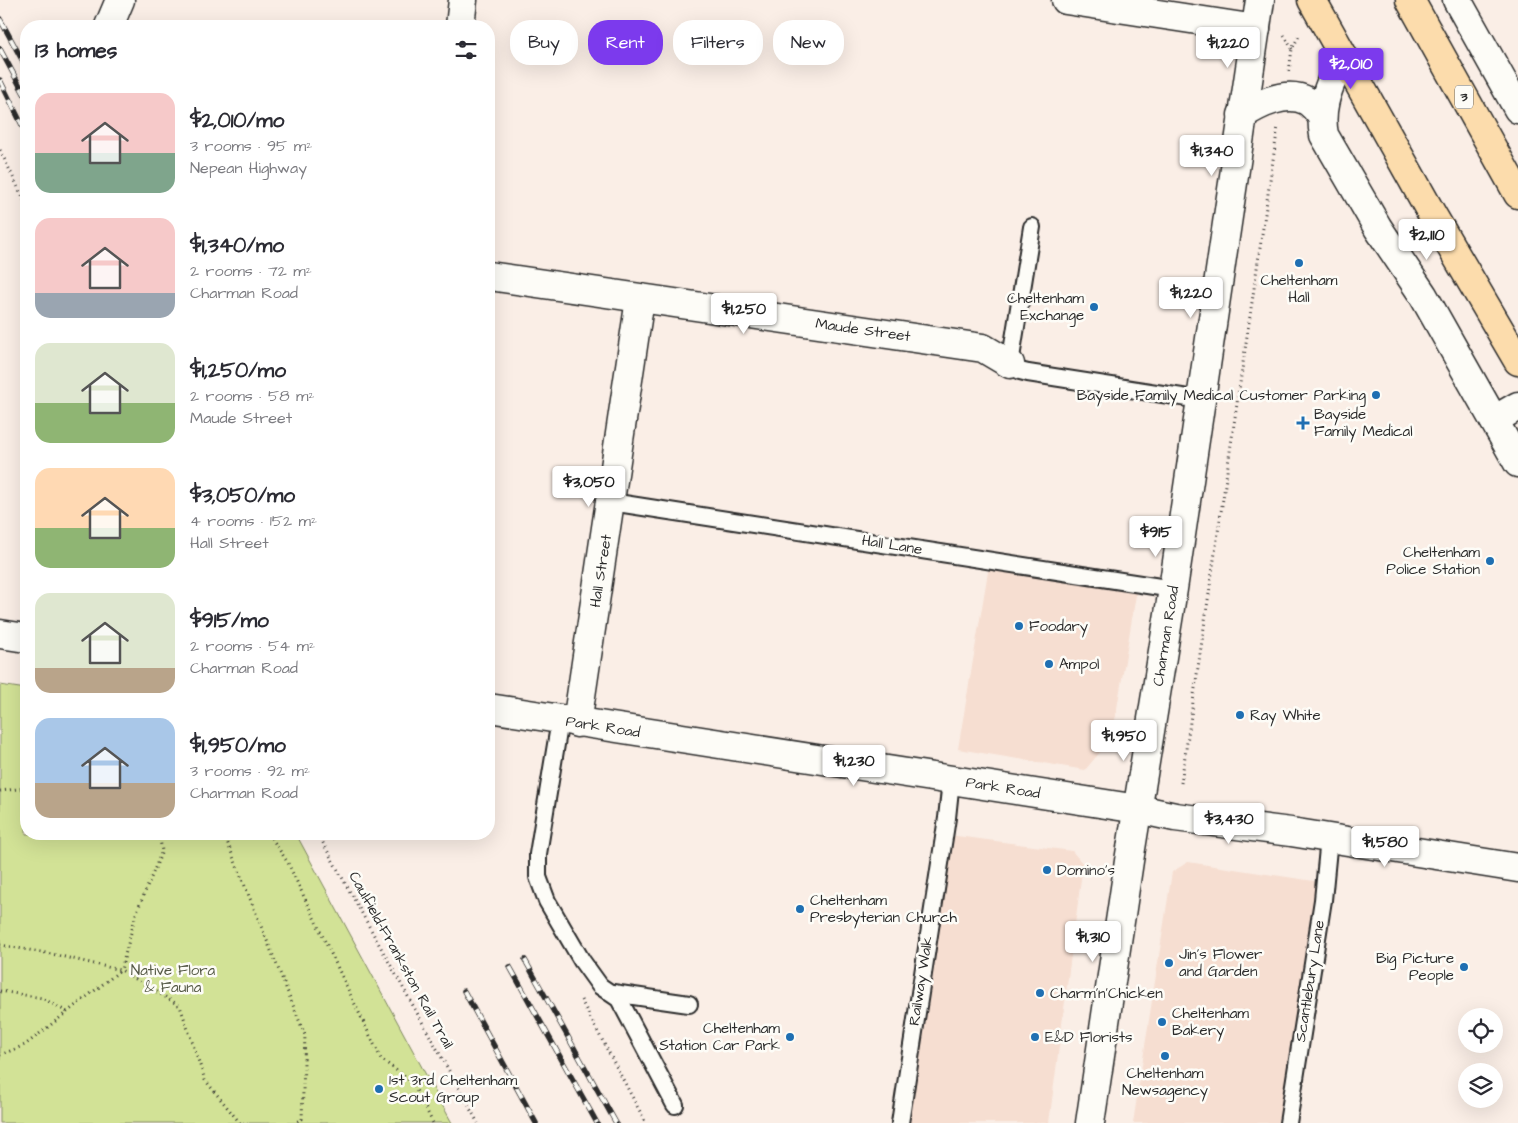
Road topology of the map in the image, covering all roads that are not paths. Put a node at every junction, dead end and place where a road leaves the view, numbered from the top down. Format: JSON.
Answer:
{"nodes":[{"id":1,"x":120,"y":0,"type":"edge"},
{"id":2,"x":464,"y":0,"type":"edge"},
{"id":3,"x":1066,"y":0,"type":"edge"},
{"id":4,"x":1260,"y":0,"type":"edge"},
{"id":5,"x":1312,"y":0,"type":"edge"},
{"id":6,"x":1410,"y":0,"type":"edge"},
{"id":7,"x":1457,"y":0,"type":"edge"},
{"id":8,"x":112,"y":20,"type":"edge"},
{"id":9,"x":461,"y":20,"type":"edge"},
{"id":10,"x":1256,"y":29,"type":"junction"},
{"id":11,"x":1342,"y":55,"type":"junction"},
{"id":12,"x":1518,"y":109,"type":"edge"},
{"id":13,"x":1242,"y":115,"type":"junction"},
{"id":14,"x":1321,"y":115,"type":"junction"},
{"id":15,"x":1518,"y":194,"type":"edge"},
{"id":16,"x":1032,"y":227,"type":"dead end"},
{"id":17,"x":495,"y":277,"type":"edge"},
{"id":18,"x":640,"y":299,"type":"junction"},
{"id":19,"x":1518,"y":361,"type":"edge"},
{"id":20,"x":1010,"y":364,"type":"junction"},
{"id":21,"x":1201,"y":400,"type":"junction"},
{"id":22,"x":1518,"y":406,"type":"edge"},
{"id":23,"x":1494,"y":420,"type":"junction"},
{"id":24,"x":1518,"y":463,"type":"edge"},
{"id":25,"x":611,"y":502,"type":"junction"},
{"id":26,"x":1173,"y":588,"type":"junction"},
{"id":27,"x":0,"y":634,"type":"edge"},
{"id":28,"x":20,"y":637,"type":"edge"},
{"id":29,"x":495,"y":709,"type":"edge"},
{"id":30,"x":568,"y":721,"type":"junction"},
{"id":31,"x":951,"y":780,"type":"junction"},
{"id":32,"x":1138,"y":809,"type":"junction"},
{"id":33,"x":1329,"y":838,"type":"junction"},
{"id":34,"x":1518,"y":868,"type":"edge"},
{"id":35,"x":613,"y":993,"type":"junction"},
{"id":36,"x":689,"y":1004,"type":"dead end"},
{"id":37,"x":675,"y":1105,"type":"dead end"},
{"id":38,"x":900,"y":1123,"type":"edge"},
{"id":39,"x":1090,"y":1123,"type":"edge"},
{"id":40,"x":1288,"y":1123,"type":"edge"}],
"edges":[{"from":1,"to":8,"type":"street"},
{"from":2,"to":9,"type":"street"},
{"from":3,"to":10,"type":"street"},
{"from":4,"to":10,"type":"street","name":"Charman Road"},
{"from":5,"to":11,"type":"highway"},
{"from":6,"to":15,"type":"highway","number":"3"},
{"from":7,"to":12,"type":"street"},
{"from":10,"to":13,"type":"street","name":"Charman Road"},
{"from":11,"to":14,"type":"street"},
{"from":11,"to":19,"type":"highway"},
{"from":13,"to":14,"type":"street"},
{"from":13,"to":21,"type":"street","name":"Charman Road"},
{"from":14,"to":23,"type":"street"},
{"from":16,"to":20,"type":"lane"},
{"from":17,"to":18,"type":"street","name":"Maude Street"},
{"from":18,"to":20,"type":"street","name":"Maude Street"},
{"from":18,"to":25,"type":"street","name":"Hall Street"},
{"from":20,"to":21,"type":"lane","name":"Maude Street"},
{"from":21,"to":26,"type":"street","name":"Charman Road"},
{"from":22,"to":23,"type":"street"},
{"from":23,"to":24,"type":"street"},
{"from":25,"to":26,"type":"lane","name":"Hall Lane"},
{"from":25,"to":30,"type":"street","name":"Hall Street"},
{"from":26,"to":32,"type":"street","name":"Charman Road"},
{"from":27,"to":28,"type":"street"},
{"from":29,"to":30,"type":"street","name":"Park Road"},
{"from":30,"to":31,"type":"street","name":"Park Road"},
{"from":30,"to":35,"type":"lane"},
{"from":31,"to":32,"type":"street","name":"Park Road"},
{"from":31,"to":38,"type":"lane","name":"Railway Walk"},
{"from":32,"to":33,"type":"street","name":"Park Road"},
{"from":32,"to":39,"type":"street","name":"Charman Road"},
{"from":33,"to":34,"type":"street","name":"Park Road"},
{"from":33,"to":40,"type":"lane","name":"Scantlebury Lane"},
{"from":35,"to":36,"type":"lane"},
{"from":35,"to":37,"type":"lane"}]}
